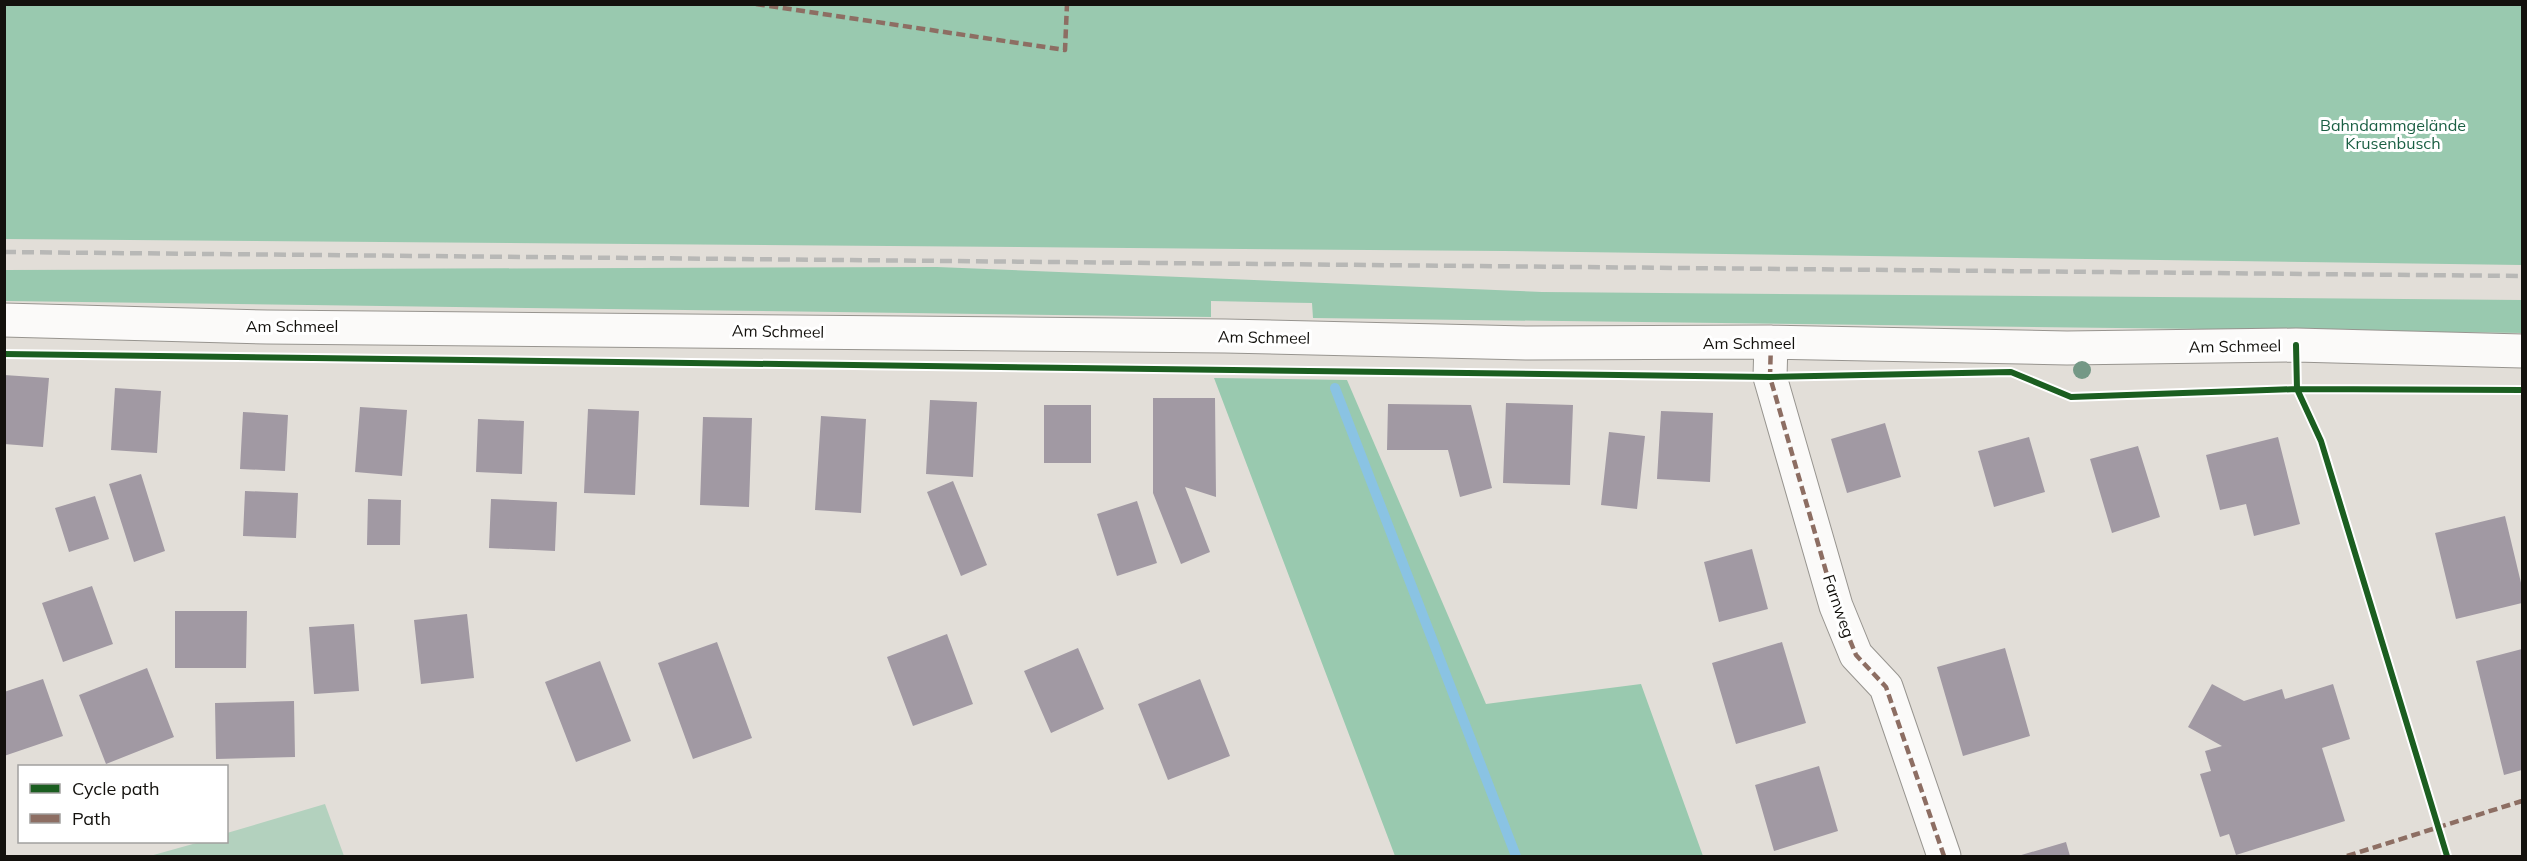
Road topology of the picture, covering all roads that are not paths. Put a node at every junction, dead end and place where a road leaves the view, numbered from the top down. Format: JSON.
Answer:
{"nodes":[{"id":1,"x":4,"y":320,"type":"edge"},
{"id":2,"x":1771,"y":342,"type":"junction"},
{"id":3,"x":2523,"y":351,"type":"edge"},
{"id":4,"x":1944,"y":856,"type":"edge"}],
"edges":[{"from":1,"to":2,"type":"street","name":"Am Schmeel"},
{"from":2,"to":3,"type":"street","name":"Am Schmeel"},
{"from":2,"to":4,"type":"street","name":"Farnweg"}]}
